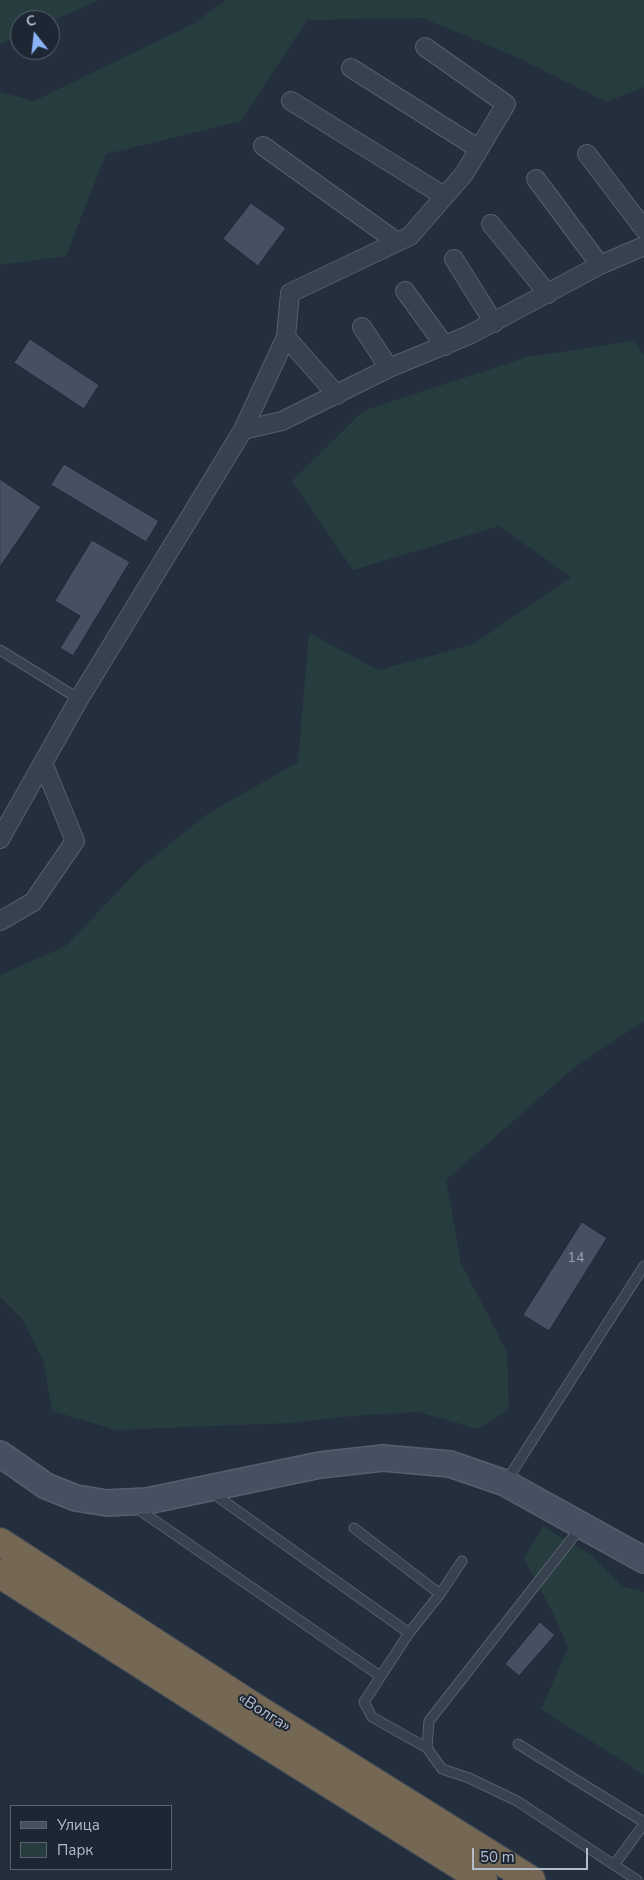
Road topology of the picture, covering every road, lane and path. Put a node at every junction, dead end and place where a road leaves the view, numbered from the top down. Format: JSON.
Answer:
{"nodes":[{"id":1,"x":424,"y":47,"type":"dead end"},
{"id":2,"x":352,"y":68,"type":"dead end"},
{"id":3,"x":291,"y":101,"type":"dead end"},
{"id":4,"x":263,"y":146,"type":"dead end"},
{"id":5,"x":479,"y":149,"type":"junction"},
{"id":6,"x":586,"y":154,"type":"dead end"},
{"id":7,"x":536,"y":179,"type":"dead end"},
{"id":8,"x":444,"y":196,"type":"junction"},
{"id":9,"x":492,"y":224,"type":"dead end"},
{"id":10,"x":644,"y":229,"type":"edge"},
{"id":11,"x":397,"y":242,"type":"junction"},
{"id":12,"x":644,"y":246,"type":"edge"},
{"id":13,"x":454,"y":259,"type":"dead end"},
{"id":14,"x":600,"y":265,"type":"junction"},
{"id":15,"x":405,"y":291,"type":"dead end"},
{"id":16,"x":548,"y":294,"type":"junction"},
{"id":17,"x":494,"y":323,"type":"junction"},
{"id":18,"x":362,"y":327,"type":"dead end"},
{"id":19,"x":286,"y":337,"type":"junction"},
{"id":20,"x":445,"y":346,"type":"junction"},
{"id":21,"x":389,"y":368,"type":"junction"},
{"id":22,"x":338,"y":395,"type":"junction"},
{"id":23,"x":243,"y":430,"type":"junction"},
{"id":24,"x":0,"y":650,"type":"edge"},
{"id":25,"x":79,"y":698,"type":"junction"},
{"id":26,"x":43,"y":763,"type":"junction"},
{"id":27,"x":0,"y":838,"type":"edge"},
{"id":28,"x":0,"y":921,"type":"edge"},
{"id":29,"x":644,"y":1266,"type":"edge"},
{"id":30,"x":0,"y":1454,"type":"edge"},
{"id":31,"x":505,"y":1483,"type":"junction"},
{"id":32,"x":207,"y":1489,"type":"junction"},
{"id":33,"x":126,"y":1502,"type":"junction"},
{"id":34,"x":582,"y":1525,"type":"junction"},
{"id":35,"x":354,"y":1528,"type":"dead end"},
{"id":36,"x":0,"y":1542,"type":"edge"},
{"id":37,"x":642,"y":1554,"type":"edge"},
{"id":38,"x":462,"y":1561,"type":"dead end"},
{"id":39,"x":0,"y":1574,"type":"edge"},
{"id":40,"x":440,"y":1594,"type":"junction"},
{"id":41,"x":409,"y":1633,"type":"junction"},
{"id":42,"x":380,"y":1676,"type":"junction"},
{"id":43,"x":518,"y":1744,"type":"dead end"},
{"id":44,"x":427,"y":1748,"type":"junction"},
{"id":45,"x":644,"y":1823,"type":"edge"},
{"id":46,"x":614,"y":1865,"type":"junction"},
{"id":47,"x":483,"y":1880,"type":"edge"},
{"id":48,"x":531,"y":1880,"type":"edge"},
{"id":49,"x":637,"y":1880,"type":"edge"}],
"edges":[{"from":1,"to":5,"type":"street"},
{"from":2,"to":5,"type":"street"},
{"from":3,"to":8,"type":"street"},
{"from":4,"to":11,"type":"street"},
{"from":5,"to":8,"type":"street"},
{"from":6,"to":10,"type":"street"},
{"from":7,"to":14,"type":"street"},
{"from":8,"to":11,"type":"street"},
{"from":9,"to":16,"type":"street"},
{"from":11,"to":19,"type":"street"},
{"from":12,"to":14,"type":"street"},
{"from":13,"to":17,"type":"street"},
{"from":14,"to":16,"type":"street"},
{"from":15,"to":20,"type":"street"},
{"from":16,"to":17,"type":"street"},
{"from":17,"to":20,"type":"street"},
{"from":18,"to":21,"type":"street"},
{"from":19,"to":22,"type":"street"},
{"from":19,"to":23,"type":"street"},
{"from":20,"to":21,"type":"street"},
{"from":21,"to":22,"type":"street"},
{"from":22,"to":23,"type":"street"},
{"from":23,"to":25,"type":"street"},
{"from":24,"to":25,"type":"lane"},
{"from":25,"to":26,"type":"street"},
{"from":26,"to":27,"type":"street"},
{"from":26,"to":28,"type":"street"},
{"from":29,"to":31,"type":"lane"},
{"from":30,"to":33,"type":"street"},
{"from":31,"to":32,"type":"street"},
{"from":31,"to":34,"type":"street"},
{"from":32,"to":33,"type":"street"},
{"from":32,"to":41,"type":"lane"},
{"from":33,"to":42,"type":"lane"},
{"from":34,"to":37,"type":"street"},
{"from":34,"to":44,"type":"lane"},
{"from":35,"to":40,"type":"lane"},
{"from":36,"to":48,"type":"highway","name":"«Волга»"},
{"from":38,"to":40,"type":"lane"},
{"from":39,"to":47,"type":"highway","name":"«Волга»"},
{"from":40,"to":41,"type":"lane"},
{"from":41,"to":42,"type":"lane"},
{"from":42,"to":44,"type":"lane"},
{"from":43,"to":45,"type":"lane"},
{"from":44,"to":46,"type":"lane"},
{"from":45,"to":46,"type":"lane"},
{"from":46,"to":49,"type":"lane"}]}
